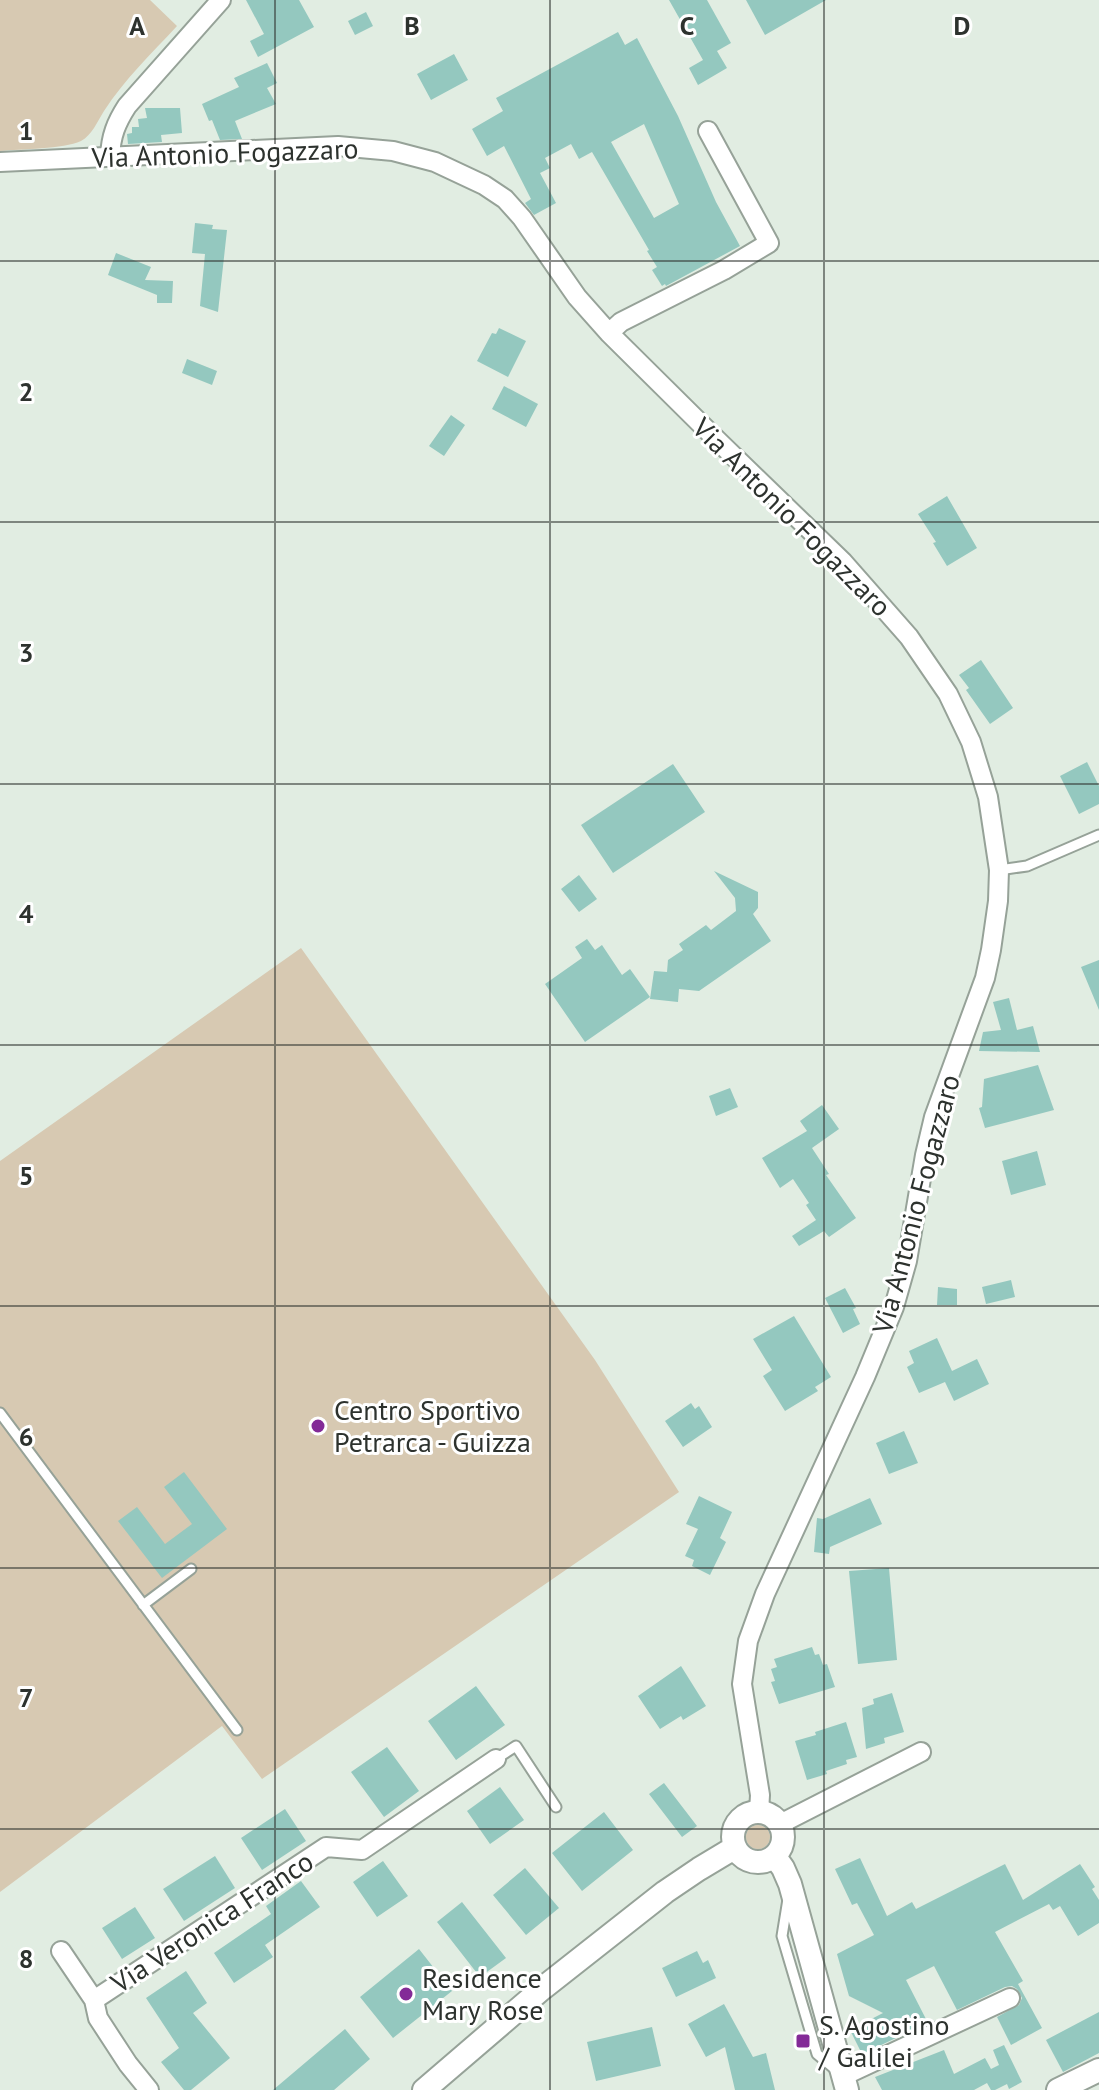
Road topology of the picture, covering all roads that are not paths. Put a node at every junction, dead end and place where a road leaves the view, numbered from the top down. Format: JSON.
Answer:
{"nodes":[{"id":1,"x":221,"y":0,"type":"edge"},
{"id":2,"x":708,"y":131,"type":"dead end"},
{"id":3,"x":110,"y":156,"type":"junction"},
{"id":4,"x":0,"y":162,"type":"edge"},
{"id":5,"x":609,"y":333,"type":"junction"},
{"id":6,"x":1099,"y":835,"type":"edge"},
{"id":7,"x":999,"y":870,"type":"junction"},
{"id":8,"x":0,"y":1413,"type":"edge"},
{"id":9,"x":191,"y":1569,"type":"dead end"},
{"id":10,"x":143,"y":1605,"type":"junction"},
{"id":11,"x":237,"y":1730,"type":"dead end"},
{"id":12,"x":921,"y":1752,"type":"dead end"},
{"id":13,"x":496,"y":1759,"type":"joint"},
{"id":14,"x":556,"y":1807,"type":"dead end"},
{"id":15,"x":759,"y":1812,"type":"junction"},
{"id":16,"x":780,"y":1824,"type":"junction"},
{"id":17,"x":734,"y":1848,"type":"junction"},
{"id":18,"x":775,"y":1857,"type":"junction"},
{"id":19,"x":61,"y":1951,"type":"dead end"},
{"id":20,"x":1010,"y":1998,"type":"dead end"},
{"id":21,"x":94,"y":2000,"type":"junction"},
{"id":22,"x":1099,"y":2070,"type":"edge"},
{"id":23,"x":845,"y":2083,"type":"edge"},
{"id":24,"x":427,"y":2089,"type":"edge"},
{"id":25,"x":149,"y":2090,"type":"edge"},
{"id":26,"x":1058,"y":2090,"type":"edge"}],
"edges":[{"from":1,"to":3,"type":"street"},
{"from":2,"to":5,"type":"street"},
{"from":3,"to":4,"type":"street","name":"Via Antonio Fogazzaro"},
{"from":3,"to":5,"type":"street","name":"Via Antonio Fogazzaro"},
{"from":5,"to":7,"type":"street","name":"Via Antonio Fogazzaro"},
{"from":6,"to":7,"type":"lane"},
{"from":7,"to":15,"type":"street","name":"Via Antonio Fogazzaro"},
{"from":8,"to":10,"type":"lane"},
{"from":9,"to":10,"type":"lane"},
{"from":10,"to":11,"type":"lane"},
{"from":12,"to":16,"type":"street"},
{"from":13,"to":14,"type":"lane"},
{"from":13,"to":21,"type":"street","name":"Via Veronica Franco"},
{"from":15,"to":16,"type":"street"},
{"from":15,"to":17,"type":"street"},
{"from":16,"to":18,"type":"street"},
{"from":17,"to":18,"type":"street"},
{"from":17,"to":24,"type":"street"},
{"from":18,"to":23,"type":"street"},
{"from":19,"to":21,"type":"street","name":"Via Veronica Franco"},
{"from":20,"to":23,"type":"street"},
{"from":21,"to":25,"type":"street","name":"Via Veronica Franco"},
{"from":22,"to":26,"type":"street"}]}
